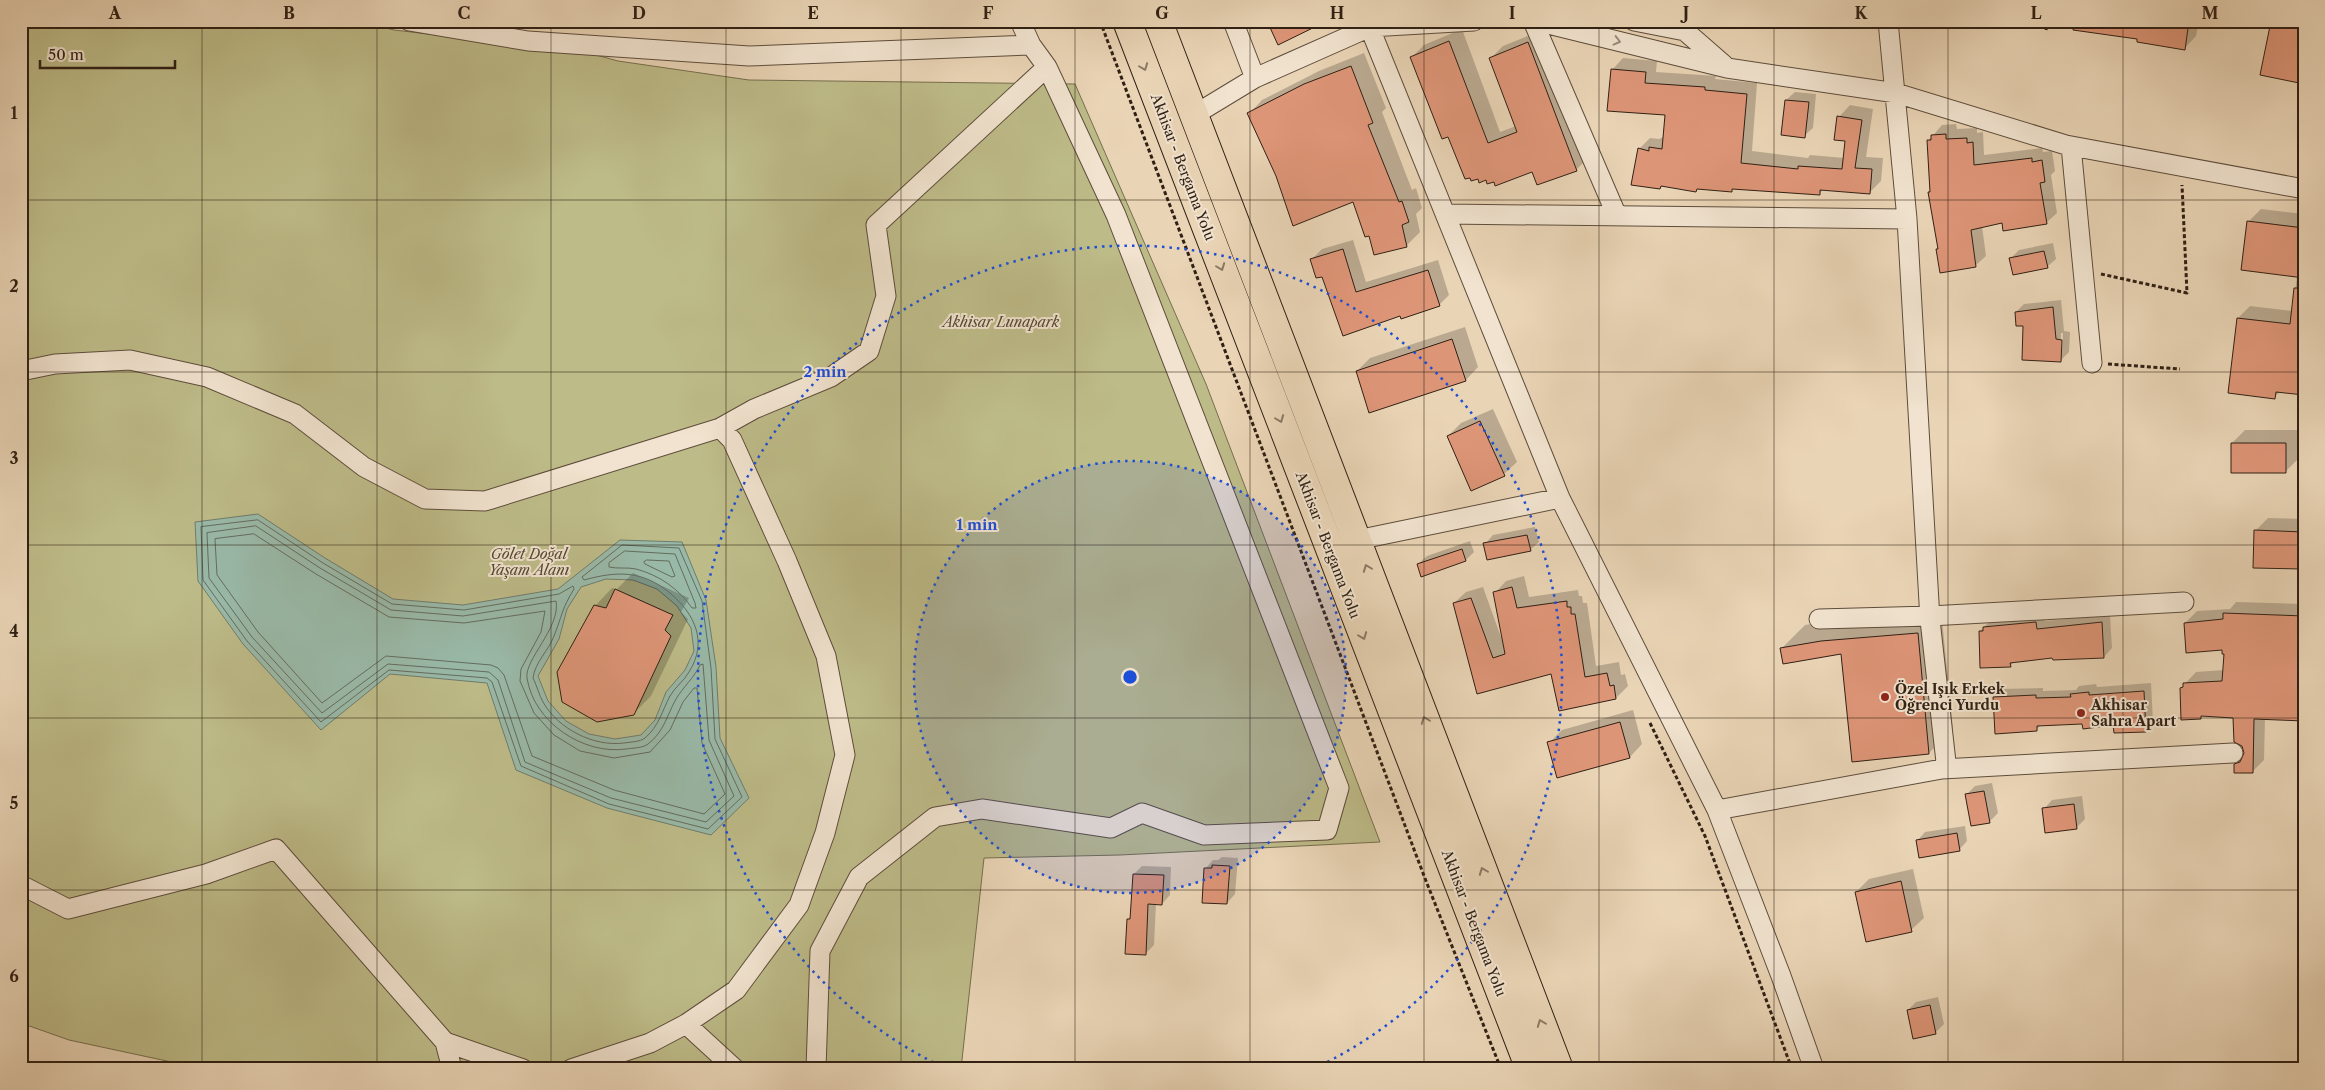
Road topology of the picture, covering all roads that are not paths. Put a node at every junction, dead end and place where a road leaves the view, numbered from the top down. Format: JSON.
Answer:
{"nodes":[{"id":1,"x":409,"y":21,"type":"edge"},
{"id":2,"x":1020,"y":21,"type":"edge"},
{"id":3,"x":1126,"y":21,"type":"edge"},
{"id":4,"x":1158,"y":21,"type":"edge"},
{"id":5,"x":1234,"y":21,"type":"edge"},
{"id":6,"x":1474,"y":21,"type":"edge"},
{"id":7,"x":1534,"y":21,"type":"edge"},
{"id":8,"x":1634,"y":21,"type":"edge"},
{"id":9,"x":1888,"y":21,"type":"edge"},
{"id":10,"x":1369,"y":24,"type":"edge"},
{"id":11,"x":1031,"y":45,"type":"junction"},
{"id":12,"x":1047,"y":67,"type":"junction"},
{"id":13,"x":1727,"y":68,"type":"junction"},
{"id":14,"x":1255,"y":78,"type":"junction"},
{"id":15,"x":1896,"y":93,"type":"junction"},
{"id":16,"x":1194,"y":115,"type":"junction"},
{"id":17,"x":2071,"y":146,"type":"junction"},
{"id":18,"x":2304,"y":189,"type":"edge"},
{"id":19,"x":1445,"y":214,"type":"junction"},
{"id":20,"x":1617,"y":216,"type":"junction"},
{"id":21,"x":1907,"y":219,"type":"junction"},
{"id":22,"x":2092,"y":363,"type":"road end"},
{"id":23,"x":21,"y":371,"type":"edge"},
{"id":24,"x":720,"y":428,"type":"junction"},
{"id":25,"x":1560,"y":498,"type":"junction"},
{"id":26,"x":1357,"y":540,"type":"junction"},
{"id":27,"x":2184,"y":602,"type":"dead end"},
{"id":28,"x":1930,"y":616,"type":"junction"},
{"id":29,"x":1819,"y":619,"type":"dead end"},
{"id":30,"x":2233,"y":753,"type":"dead end"},
{"id":31,"x":1942,"y":769,"type":"junction"},
{"id":32,"x":1717,"y":810,"type":"junction"},
{"id":33,"x":21,"y":885,"type":"edge"},
{"id":34,"x":686,"y":1024,"type":"junction"},
{"id":35,"x":445,"y":1042,"type":"junction"},
{"id":36,"x":452,"y":1069,"type":"edge"},
{"id":37,"x":523,"y":1069,"type":"edge"},
{"id":38,"x":571,"y":1069,"type":"edge"},
{"id":39,"x":735,"y":1069,"type":"edge"},
{"id":40,"x":816,"y":1069,"type":"edge"},
{"id":41,"x":1530,"y":1069,"type":"edge"},
{"id":42,"x":1559,"y":1069,"type":"edge"},
{"id":43,"x":1814,"y":1069,"type":"edge"}],
"edges":[{"from":1,"to":11,"type":"street"},
{"from":2,"to":11,"type":"street"},
{"from":3,"to":41,"type":"main road","name":"Akhisar - Bergama Yolu","one_way":true},
{"from":4,"to":16,"type":"main road","name":"Akhisar - Bergama Yolu"},
{"from":5,"to":14,"type":"street"},
{"from":6,"to":10,"type":"street"},
{"from":7,"to":13,"type":"street","one_way":true},
{"from":7,"to":20,"type":"street"},
{"from":8,"to":13,"type":"street"},
{"from":9,"to":15,"type":"street"},
{"from":10,"to":14,"type":"street"},
{"from":10,"to":19,"type":"street"},
{"from":11,"to":12,"type":"street"},
{"from":12,"to":24,"type":"street"},
{"from":12,"to":40,"type":"street"},
{"from":13,"to":15,"type":"street"},
{"from":14,"to":16,"type":"street"},
{"from":15,"to":17,"type":"street"},
{"from":15,"to":21,"type":"street"},
{"from":16,"to":26,"type":"main road","name":"Akhisar - Bergama Yolu"},
{"from":17,"to":18,"type":"street"},
{"from":17,"to":22,"type":"street"},
{"from":19,"to":20,"type":"street"},
{"from":19,"to":25,"type":"street"},
{"from":20,"to":21,"type":"street"},
{"from":21,"to":28,"type":"street"},
{"from":23,"to":24,"type":"street"},
{"from":24,"to":34,"type":"street"},
{"from":25,"to":26,"type":"street"},
{"from":25,"to":32,"type":"street"},
{"from":42,"to":26,"type":"main road","name":"Akhisar - Bergama Yolu","one_way":true},
{"from":27,"to":28,"type":"street"},
{"from":28,"to":29,"type":"street"},
{"from":28,"to":31,"type":"street"},
{"from":30,"to":31,"type":"street"},
{"from":31,"to":32,"type":"street"},
{"from":32,"to":43,"type":"street"},
{"from":33,"to":35,"type":"street"},
{"from":34,"to":38,"type":"street"},
{"from":34,"to":39,"type":"street"},
{"from":35,"to":36,"type":"street"},
{"from":35,"to":37,"type":"street"}]}
